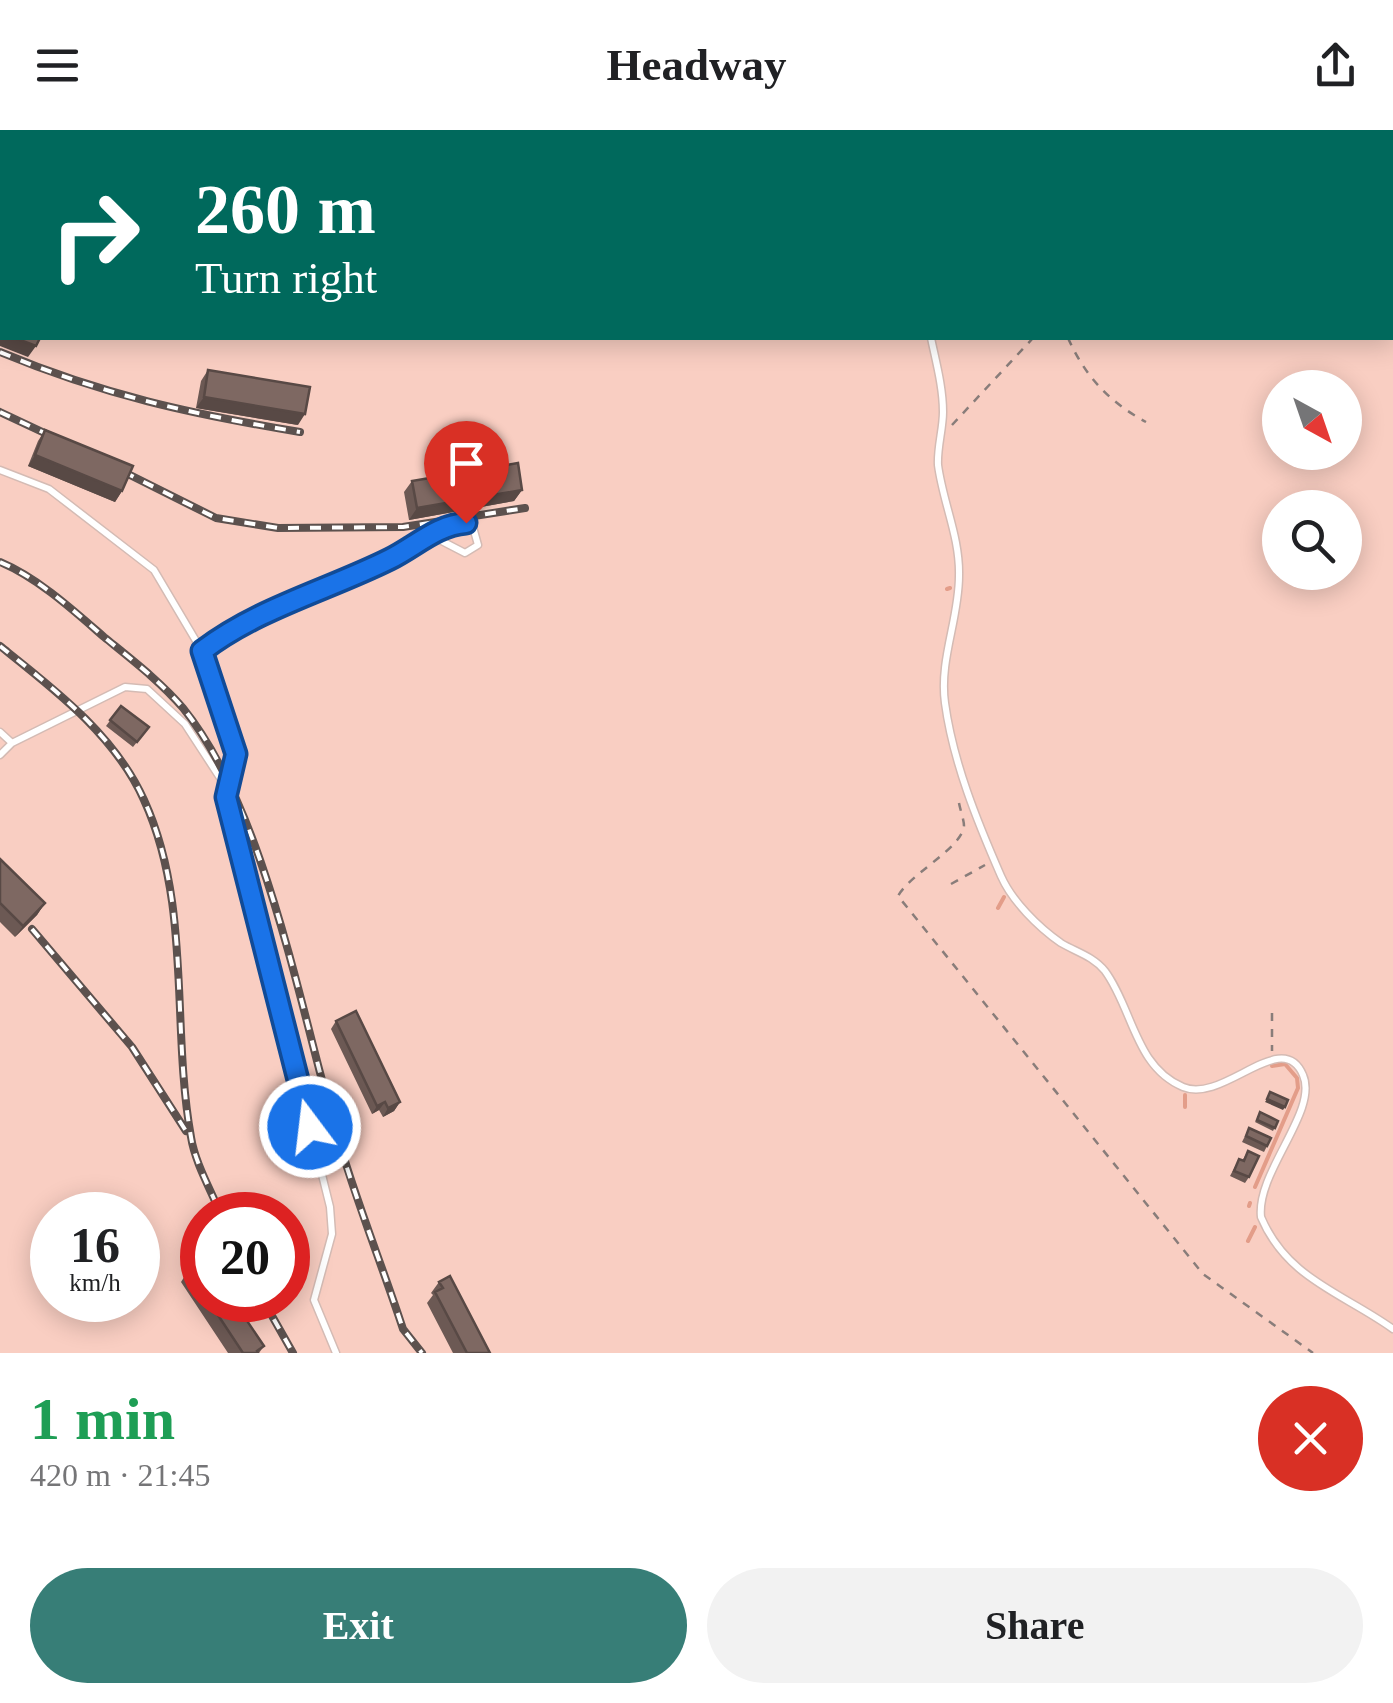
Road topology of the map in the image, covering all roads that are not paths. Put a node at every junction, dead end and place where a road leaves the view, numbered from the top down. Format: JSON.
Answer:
{"nodes":[{"id":1,"x":931,"y":340,"type":"edge"},
{"id":2,"x":0,"y":470,"type":"edge"},
{"id":3,"x":406,"y":550,"type":"junction"},
{"id":4,"x":202,"y":651,"type":"junction"},
{"id":5,"x":0,"y":732,"type":"edge"},
{"id":6,"x":12,"y":743,"type":"junction"},
{"id":7,"x":0,"y":754,"type":"edge"},
{"id":8,"x":226,"y":786,"type":"junction"},
{"id":9,"x":1393,"y":1329,"type":"edge"},
{"id":10,"x":336,"y":1353,"type":"edge"}],
"edges":[{"from":1,"to":9,"type":"lane"},
{"from":2,"to":4,"type":"lane"},
{"from":3,"to":3,"type":"lane"},
{"from":3,"to":4,"type":"lane"},
{"from":4,"to":8,"type":"lane"},
{"from":5,"to":6,"type":"lane"},
{"from":6,"to":7,"type":"lane"},
{"from":6,"to":8,"type":"lane"},
{"from":8,"to":10,"type":"lane"}]}
